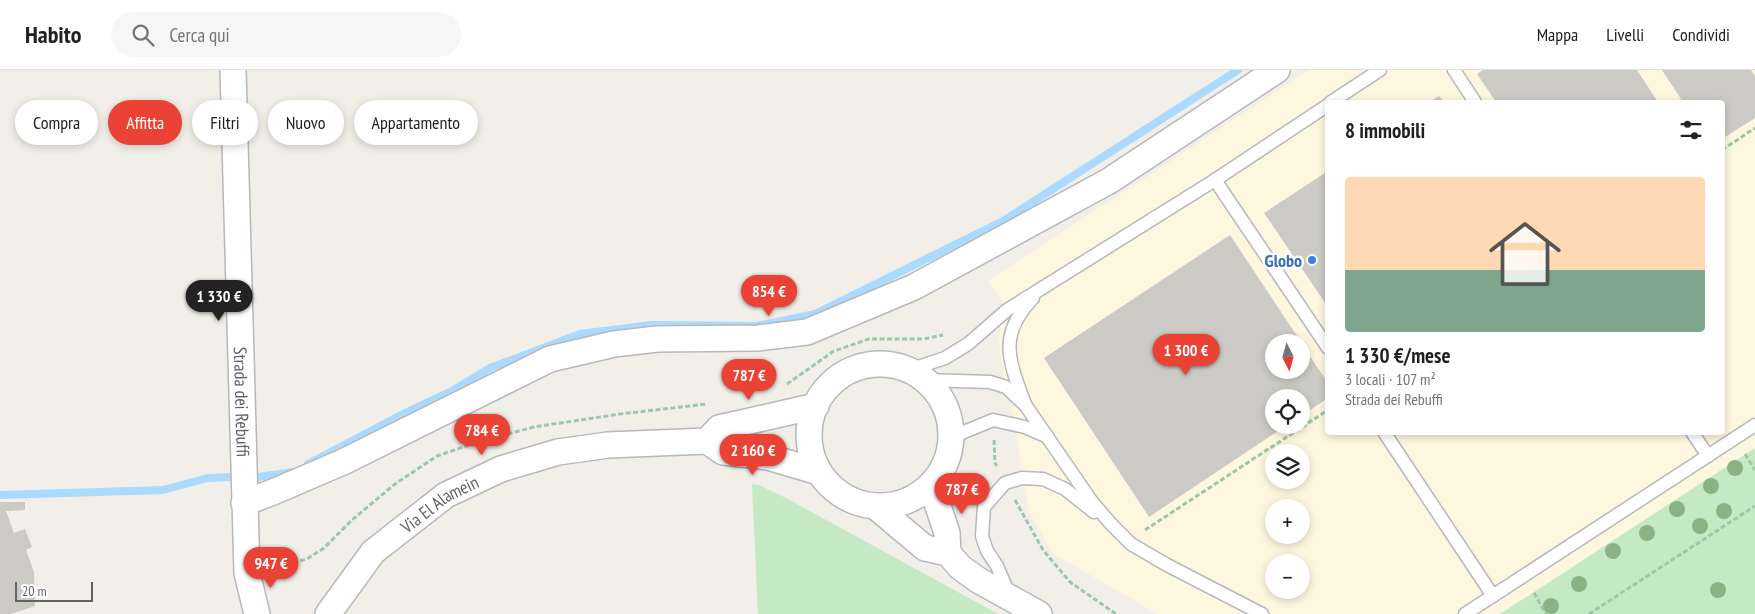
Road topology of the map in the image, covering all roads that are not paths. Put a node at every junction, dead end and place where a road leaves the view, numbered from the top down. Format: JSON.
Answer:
{"nodes":[{"id":1,"x":233,"y":70,"type":"edge"},
{"id":2,"x":1277,"y":70,"type":"edge"},
{"id":3,"x":1380,"y":70,"type":"edge"},
{"id":4,"x":1454,"y":70,"type":"edge"},
{"id":5,"x":1334,"y":100,"type":"edge"},
{"id":6,"x":1474,"y":100,"type":"edge"},
{"id":7,"x":1325,"y":107,"type":"edge"},
{"id":8,"x":1215,"y":180,"type":"junction"},
{"id":9,"x":1044,"y":288,"type":"junction"},
{"id":10,"x":1325,"y":344,"type":"edge"},
{"id":11,"x":917,"y":375,"type":"junction"},
{"id":12,"x":816,"y":406,"type":"junction"},
{"id":13,"x":1026,"y":406,"type":"junction"},
{"id":14,"x":1755,"y":425,"type":"edge"},
{"id":15,"x":1386,"y":435,"type":"edge"},
{"id":16,"x":1694,"y":435,"type":"edge"},
{"id":17,"x":952,"y":437,"type":"junction"},
{"id":18,"x":1048,"y":437,"type":"junction"},
{"id":19,"x":707,"y":441,"type":"junction"},
{"id":20,"x":1708,"y":456,"type":"junction"},
{"id":21,"x":819,"y":472,"type":"junction"},
{"id":22,"x":931,"y":485,"type":"junction"},
{"id":23,"x":244,"y":502,"type":"junction"},
{"id":24,"x":876,"y":507,"type":"junction"},
{"id":25,"x":1112,"y":525,"type":"junction"},
{"id":26,"x":948,"y":554,"type":"junction"},
{"id":27,"x":1493,"y":596,"type":"junction"},
{"id":28,"x":1011,"y":598,"type":"junction"},
{"id":29,"x":257,"y":614,"type":"edge"},
{"id":30,"x":328,"y":614,"type":"edge"},
{"id":31,"x":1039,"y":614,"type":"edge"},
{"id":32,"x":1262,"y":614,"type":"edge"},
{"id":33,"x":1465,"y":614,"type":"edge"}],
"edges":[{"from":1,"to":23,"type":"street","name":"Strada dei Rebuffi"},
{"from":2,"to":23,"type":"street"},
{"from":3,"to":5,"type":"lane"},
{"from":4,"to":6,"type":"lane"},
{"from":7,"to":8,"type":"lane"},
{"from":8,"to":9,"type":"lane"},
{"from":8,"to":10,"type":"lane"},
{"from":9,"to":11,"type":"lane"},
{"from":9,"to":13,"type":"lane"},
{"from":11,"to":12,"type":"street"},
{"from":11,"to":13,"type":"lane"},
{"from":11,"to":17,"type":"street"},
{"from":12,"to":19,"type":"street"},
{"from":12,"to":21,"type":"street"},
{"from":13,"to":18,"type":"lane"},
{"from":14,"to":20,"type":"lane"},
{"from":15,"to":27,"type":"lane"},
{"from":16,"to":20,"type":"lane"},
{"from":17,"to":18,"type":"lane"},
{"from":17,"to":22,"type":"street"},
{"from":18,"to":25,"type":"lane"},
{"from":19,"to":21,"type":"street"},
{"from":19,"to":30,"type":"street","name":"Via El Alamein"},
{"from":20,"to":27,"type":"lane"},
{"from":21,"to":24,"type":"street"},
{"from":22,"to":24,"type":"street"},
{"from":22,"to":26,"type":"street"},
{"from":23,"to":29,"type":"street","name":"Strada dei Rebuffi"},
{"from":24,"to":26,"type":"street"},
{"from":25,"to":28,"type":"lane"},
{"from":25,"to":32,"type":"lane"},
{"from":26,"to":28,"type":"street"},
{"from":27,"to":33,"type":"lane"},
{"from":28,"to":31,"type":"street"}]}
